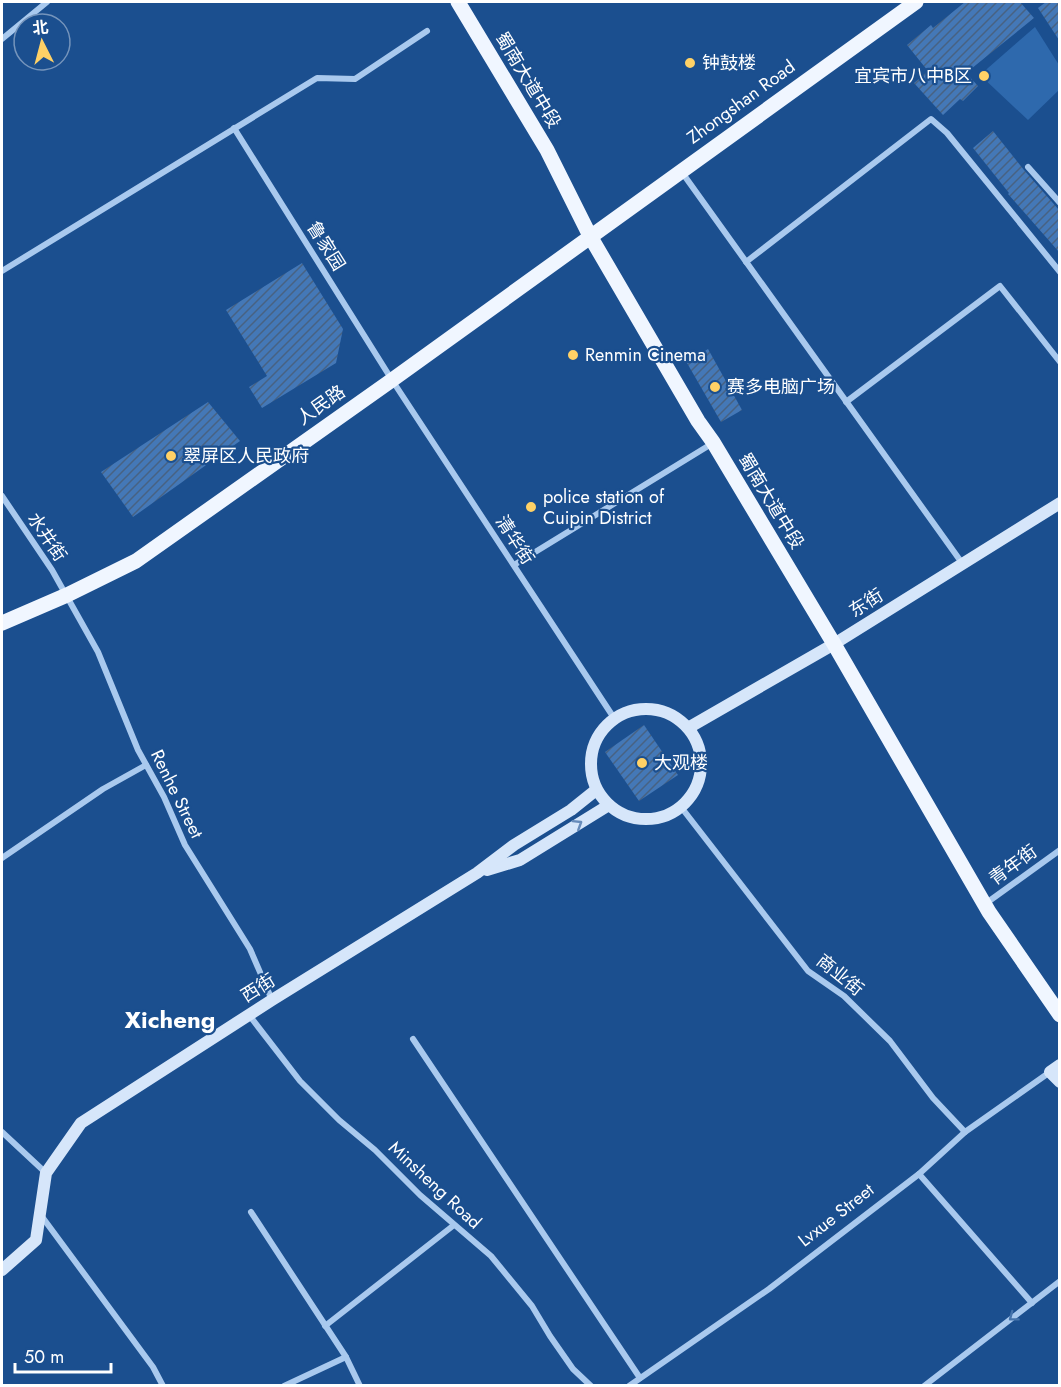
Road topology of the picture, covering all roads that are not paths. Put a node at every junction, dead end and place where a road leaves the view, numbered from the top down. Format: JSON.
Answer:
{"nodes":[{"id":1,"x":47,"y":2,"type":"edge"},
{"id":2,"x":458,"y":2,"type":"edge"},
{"id":3,"x":916,"y":2,"type":"edge"},
{"id":4,"x":426,"y":32,"type":"dead end"},
{"id":5,"x":2,"y":39,"type":"edge"},
{"id":6,"x":234,"y":128,"type":"junction"},
{"id":7,"x":1028,"y":167,"type":"dead end"},
{"id":8,"x":680,"y":170,"type":"junction"},
{"id":9,"x":1059,"y":203,"type":"edge"},
{"id":10,"x":590,"y":236,"type":"junction"},
{"id":11,"x":746,"y":262,"type":"junction"},
{"id":12,"x":2,"y":271,"type":"edge"},
{"id":13,"x":1059,"y":272,"type":"edge"},
{"id":14,"x":1059,"y":362,"type":"edge"},
{"id":15,"x":392,"y":380,"type":"junction"},
{"id":16,"x":846,"y":402,"type":"junction"},
{"id":17,"x":713,"y":442,"type":"junction"},
{"id":18,"x":2,"y":496,"type":"edge"},
{"id":19,"x":1058,"y":507,"type":"edge"},
{"id":20,"x":962,"y":563,"type":"junction"},
{"id":21,"x":514,"y":565,"type":"junction"},
{"id":22,"x":67,"y":595,"type":"junction"},
{"id":23,"x":2,"y":623,"type":"edge"},
{"id":24,"x":834,"y":644,"type":"junction"},
{"id":25,"x":614,"y":718,"type":"junction"},
{"id":26,"x":688,"y":728,"type":"junction"},
{"id":27,"x":146,"y":765,"type":"junction"},
{"id":28,"x":596,"y":790,"type":"junction"},
{"id":29,"x":609,"y":805,"type":"junction"},
{"id":30,"x":681,"y":807,"type":"junction"},
{"id":31,"x":1059,"y":850,"type":"edge"},
{"id":32,"x":2,"y":858,"type":"edge"},
{"id":33,"x":477,"y":873,"type":"junction"},
{"id":34,"x":985,"y":904,"type":"junction"},
{"id":35,"x":272,"y":1000,"type":"junction"},
{"id":36,"x":249,"y":1015,"type":"junction"},
{"id":37,"x":1059,"y":1015,"type":"edge"},
{"id":38,"x":413,"y":1039,"type":"dead end"},
{"id":39,"x":1055,"y":1069,"type":"edge"},
{"id":40,"x":1059,"y":1082,"type":"edge"},
{"id":41,"x":2,"y":1132,"type":"edge"},
{"id":42,"x":965,"y":1132,"type":"junction"},
{"id":43,"x":46,"y":1173,"type":"junction"},
{"id":44,"x":919,"y":1174,"type":"junction"},
{"id":45,"x":251,"y":1212,"type":"dead end"},
{"id":46,"x":40,"y":1214,"type":"junction"},
{"id":47,"x":454,"y":1225,"type":"junction"},
{"id":48,"x":2,"y":1270,"type":"edge"},
{"id":49,"x":1059,"y":1281,"type":"edge"},
{"id":50,"x":1032,"y":1303,"type":"junction"},
{"id":51,"x":325,"y":1326,"type":"junction"},
{"id":52,"x":346,"y":1357,"type":"junction"},
{"id":53,"x":640,"y":1378,"type":"junction"},
{"id":54,"x":162,"y":1386,"type":"edge"},
{"id":55,"x":284,"y":1386,"type":"edge"},
{"id":56,"x":360,"y":1386,"type":"edge"},
{"id":57,"x":591,"y":1386,"type":"edge"},
{"id":58,"x":629,"y":1386,"type":"edge"},
{"id":59,"x":924,"y":1386,"type":"edge"}],
"edges":[{"from":1,"to":5,"type":"street"},
{"from":2,"to":10,"type":"main road","name":"蜀南大道中段"},
{"from":3,"to":8,"type":"main road","name":"Zhongshan Road"},
{"from":4,"to":6,"type":"street"},
{"from":6,"to":12,"type":"street"},
{"from":6,"to":15,"type":"street","name":"鲁家园"},
{"from":7,"to":9,"type":"street"},
{"from":8,"to":10,"type":"main road","name":"Zhongshan Road"},
{"from":8,"to":11,"type":"street"},
{"from":10,"to":15,"type":"main road","name":"人民路"},
{"from":10,"to":17,"type":"main road","name":"蜀南大道中段"},
{"from":11,"to":13,"type":"street"},
{"from":11,"to":16,"type":"street"},
{"from":14,"to":16,"type":"street"},
{"from":15,"to":21,"type":"street","name":"清华街"},
{"from":15,"to":22,"type":"main road","name":"人民路"},
{"from":16,"to":20,"type":"street"},
{"from":17,"to":21,"type":"street"},
{"from":17,"to":24,"type":"main road","name":"蜀南大道中段"},
{"from":18,"to":22,"type":"street","name":"水井街"},
{"from":19,"to":20,"type":"main road","name":"东街"},
{"from":20,"to":24,"type":"main road","name":"东街"},
{"from":21,"to":25,"type":"street","name":"清华街"},
{"from":22,"to":23,"type":"main road","name":"人民路"},
{"from":22,"to":27,"type":"street","name":"Renhe Street"},
{"from":24,"to":26,"type":"main road","name":"东街"},
{"from":24,"to":34,"type":"main road","name":"蜀南大道中段"},
{"from":25,"to":26,"type":"main road"},
{"from":25,"to":28,"type":"main road"},
{"from":26,"to":30,"type":"main road"},
{"from":27,"to":32,"type":"street"},
{"from":27,"to":35,"type":"street","name":"Renhe Street"},
{"from":28,"to":29,"type":"main road"},
{"from":28,"to":33,"type":"main road","name":"西街"},
{"from":29,"to":30,"type":"main road"},
{"from":33,"to":29,"type":"main road","name":"西街","one_way":true},
{"from":30,"to":42,"type":"street","name":"商业街"},
{"from":31,"to":34,"type":"street","name":"青年街"},
{"from":33,"to":35,"type":"main road","name":"西街"},
{"from":34,"to":37,"type":"main road","name":"蜀南大道中段"},
{"from":35,"to":36,"type":"main road","name":"西街"},
{"from":36,"to":43,"type":"main road","name":"西街"},
{"from":36,"to":47,"type":"street","name":"Minsheng Road"},
{"from":38,"to":53,"type":"street"},
{"from":39,"to":40,"type":"main road"},
{"from":39,"to":42,"type":"street","name":"Lvxue Street"},
{"from":41,"to":43,"type":"street"},
{"from":42,"to":44,"type":"street","name":"Lvxue Street"},
{"from":43,"to":46,"type":"main road"},
{"from":44,"to":50,"type":"street"},
{"from":44,"to":53,"type":"street","name":"Lvxue Street"},
{"from":45,"to":51,"type":"street"},
{"from":46,"to":48,"type":"main road"},
{"from":46,"to":54,"type":"street"},
{"from":47,"to":51,"type":"street"},
{"from":47,"to":57,"type":"street","name":"Minsheng Road"},
{"from":49,"to":50,"type":"street"},
{"from":50,"to":59,"type":"street","one_way":true},
{"from":51,"to":52,"type":"street"},
{"from":52,"to":55,"type":"street"},
{"from":52,"to":56,"type":"street"},
{"from":53,"to":58,"type":"street","name":"Lvxue Street"}]}
